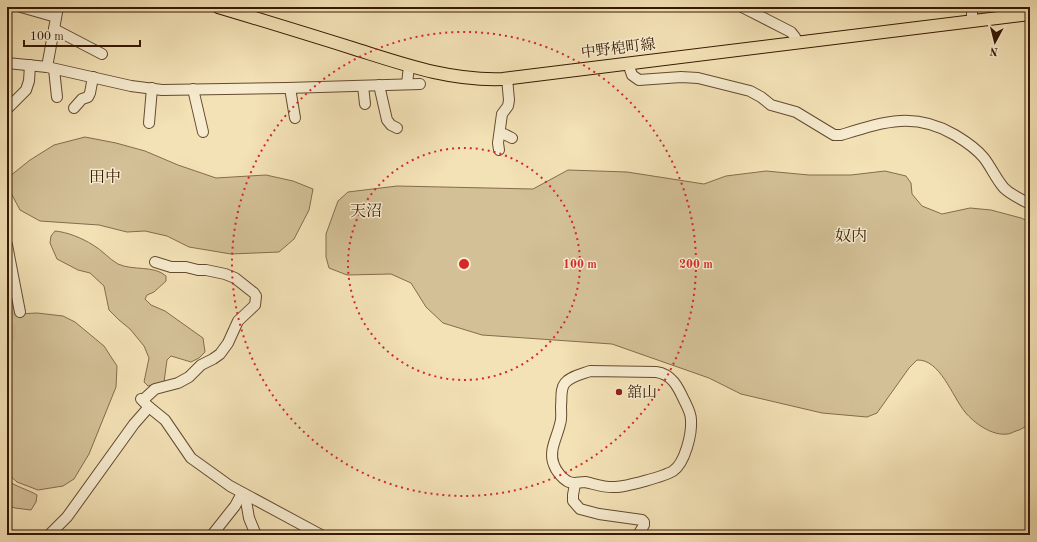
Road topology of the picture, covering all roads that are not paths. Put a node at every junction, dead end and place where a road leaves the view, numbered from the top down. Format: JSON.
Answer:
{"nodes":[{"id":1,"x":21,"y":7,"type":"edge"},
{"id":2,"x":58,"y":7,"type":"edge"},
{"id":3,"x":218,"y":7,"type":"edge"},
{"id":4,"x":742,"y":7,"type":"edge"},
{"id":5,"x":974,"y":7,"type":"edge"},
{"id":6,"x":1030,"y":14,"type":"edge"},
{"id":7,"x":56,"y":18,"type":"junction"},
{"id":8,"x":972,"y":21,"type":"junction"},
{"id":9,"x":54,"y":30,"type":"junction"},
{"id":10,"x":797,"y":42,"type":"junction"},
{"id":11,"x":102,"y":54,"type":"dead end"},
{"id":12,"x":7,"y":62,"type":"edge"},
{"id":13,"x":628,"y":63,"type":"junction"},
{"id":14,"x":30,"y":65,"type":"junction"},
{"id":15,"x":410,"y":66,"type":"junction"},
{"id":16,"x":51,"y":68,"type":"junction"},
{"id":17,"x":93,"y":77,"type":"junction"},
{"id":18,"x":507,"y":78,"type":"junction"},
{"id":19,"x":407,"y":84,"type":"junction"},
{"id":20,"x":420,"y":84,"type":"dead end"},
{"id":21,"x":379,"y":85,"type":"junction"},
{"id":22,"x":363,"y":86,"type":"junction"},
{"id":23,"x":152,"y":88,"type":"junction"},
{"id":24,"x":290,"y":88,"type":"junction"},
{"id":25,"x":193,"y":89,"type":"junction"},
{"id":26,"x":57,"y":97,"type":"dead end"},
{"id":27,"x":365,"y":104,"type":"dead end"},
{"id":28,"x":74,"y":108,"type":"dead end"},
{"id":29,"x":7,"y":109,"type":"edge"},
{"id":30,"x":295,"y":118,"type":"dead end"},
{"id":31,"x":149,"y":123,"type":"dead end"},
{"id":32,"x":397,"y":128,"type":"dead end"},
{"id":33,"x":203,"y":132,"type":"dead end"},
{"id":34,"x":500,"y":133,"type":"junction"},
{"id":35,"x":512,"y":138,"type":"dead end"},
{"id":36,"x":499,"y":150,"type":"dead end"},
{"id":37,"x":1030,"y":204,"type":"edge"},
{"id":38,"x":7,"y":245,"type":"edge"},
{"id":39,"x":155,"y":262,"type":"dead end"},
{"id":40,"x":20,"y":312,"type":"dead end"},
{"id":41,"x":144,"y":402,"type":"junction"},
{"id":42,"x":575,"y":484,"type":"junction"},
{"id":43,"x":244,"y":494,"type":"junction"},
{"id":44,"x":49,"y":535,"type":"edge"},
{"id":45,"x":212,"y":535,"type":"edge"},
{"id":46,"x":256,"y":535,"type":"edge"},
{"id":47,"x":321,"y":535,"type":"edge"},
{"id":48,"x":638,"y":535,"type":"edge"}],
"edges":[{"from":1,"to":7,"type":"street"},
{"from":2,"to":7,"type":"street"},
{"from":3,"to":15,"type":"main road","name":"中野梍町線"},
{"from":4,"to":10,"type":"street"},
{"from":5,"to":8,"type":"street"},
{"from":6,"to":8,"type":"main road","name":"中野梍町線"},
{"from":7,"to":9,"type":"street"},
{"from":8,"to":10,"type":"main road","name":"中野梍町線"},
{"from":9,"to":11,"type":"street"},
{"from":9,"to":16,"type":"street"},
{"from":10,"to":13,"type":"main road","name":"中野梍町線"},
{"from":12,"to":14,"type":"street"},
{"from":13,"to":18,"type":"main road","name":"中野梍町線"},
{"from":13,"to":37,"type":"street"},
{"from":14,"to":16,"type":"street"},
{"from":14,"to":29,"type":"street"},
{"from":15,"to":18,"type":"main road","name":"中野梍町線"},
{"from":15,"to":19,"type":"street"},
{"from":16,"to":17,"type":"street"},
{"from":16,"to":26,"type":"street"},
{"from":17,"to":23,"type":"street"},
{"from":17,"to":28,"type":"street"},
{"from":18,"to":34,"type":"street"},
{"from":19,"to":20,"type":"street"},
{"from":19,"to":21,"type":"street"},
{"from":21,"to":22,"type":"street"},
{"from":21,"to":32,"type":"street"},
{"from":22,"to":24,"type":"street"},
{"from":22,"to":27,"type":"street"},
{"from":23,"to":25,"type":"street"},
{"from":23,"to":31,"type":"street"},
{"from":24,"to":25,"type":"street"},
{"from":24,"to":30,"type":"street"},
{"from":25,"to":33,"type":"street"},
{"from":34,"to":35,"type":"street"},
{"from":34,"to":36,"type":"street"},
{"from":38,"to":40,"type":"street"},
{"from":39,"to":41,"type":"street"},
{"from":41,"to":43,"type":"street"},
{"from":41,"to":44,"type":"street"},
{"from":42,"to":42,"type":"street"},
{"from":42,"to":48,"type":"street"},
{"from":43,"to":45,"type":"street"},
{"from":43,"to":46,"type":"street"},
{"from":43,"to":47,"type":"street"}]}
